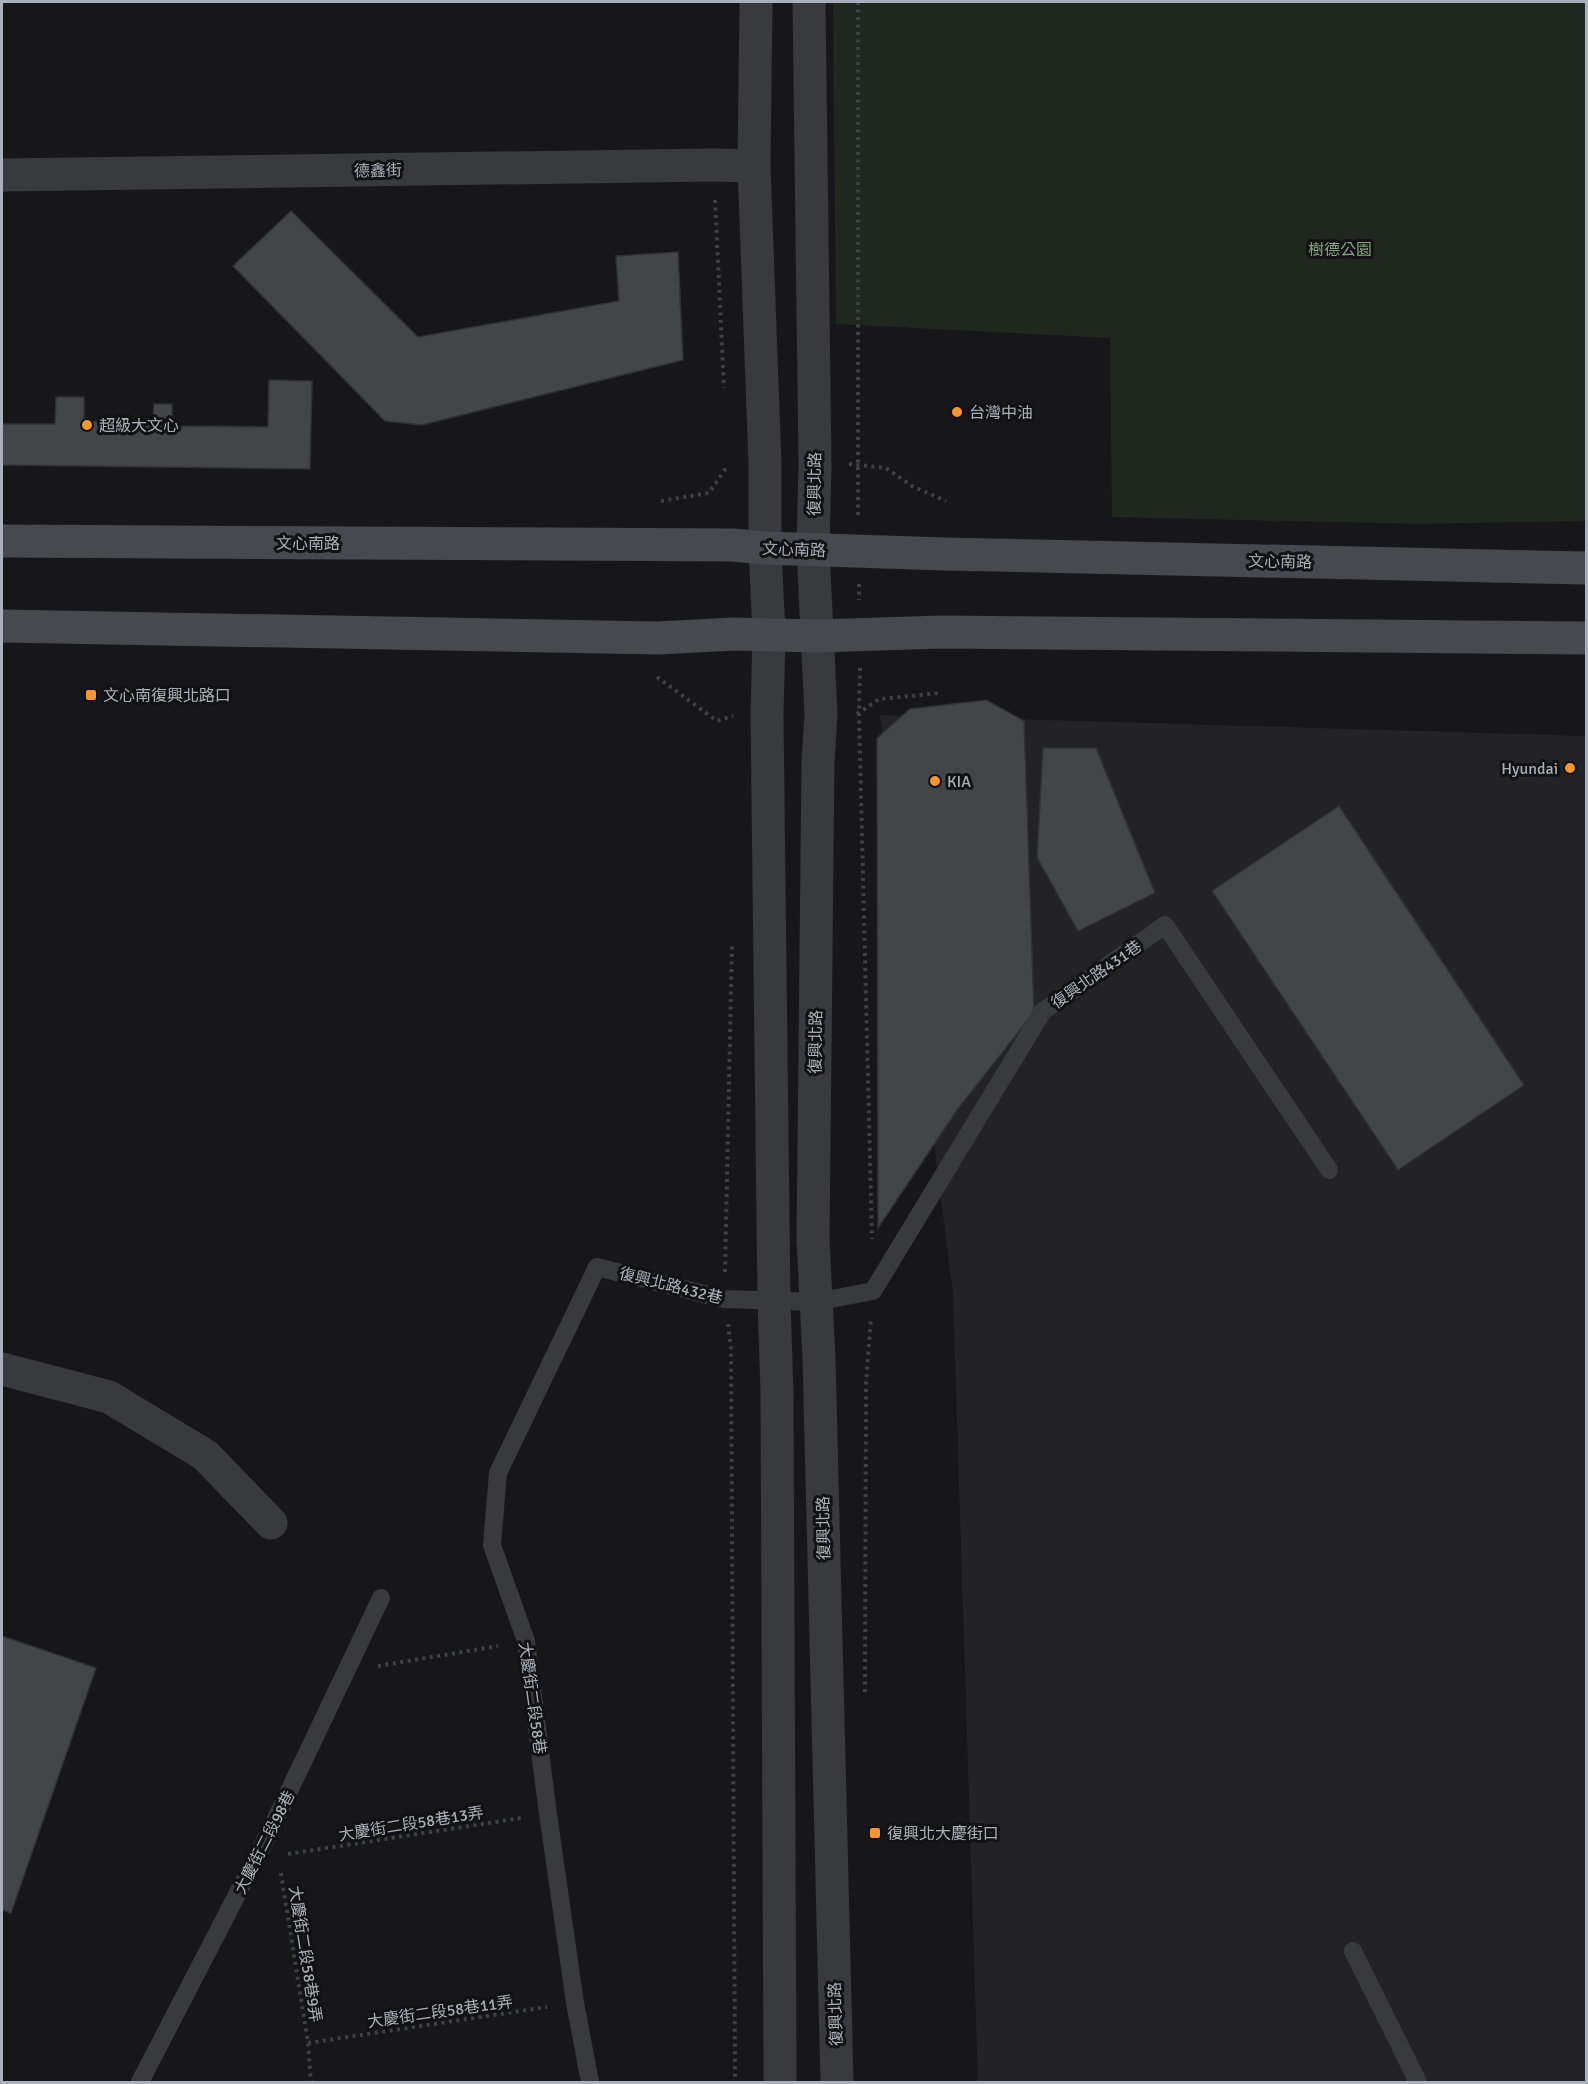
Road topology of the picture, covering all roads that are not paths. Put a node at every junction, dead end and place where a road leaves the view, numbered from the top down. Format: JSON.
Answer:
{"nodes":[{"id":1,"x":756,"y":2,"type":"edge"},
{"id":2,"x":809,"y":2,"type":"edge"},
{"id":3,"x":754,"y":166,"type":"junction"},
{"id":4,"x":2,"y":175,"type":"edge"},
{"id":5,"x":2,"y":541,"type":"edge"},
{"id":6,"x":765,"y":548,"type":"junction"},
{"id":7,"x":813,"y":550,"type":"junction"},
{"id":8,"x":1587,"y":568,"type":"edge"},
{"id":9,"x":2,"y":626,"type":"edge"},
{"id":10,"x":769,"y":635,"type":"junction"},
{"id":11,"x":818,"y":636,"type":"junction"},
{"id":12,"x":1587,"y":638,"type":"edge"},
{"id":13,"x":1329,"y":1170,"type":"dead end"},
{"id":14,"x":597,"y":1267,"type":"joint"},
{"id":15,"x":774,"y":1301,"type":"junction"},
{"id":16,"x":816,"y":1302,"type":"junction"},
{"id":17,"x":2,"y":1369,"type":"edge"},
{"id":18,"x":272,"y":1523,"type":"dead end"},
{"id":19,"x":381,"y":1598,"type":"dead end"},
{"id":20,"x":1353,"y":1951,"type":"dead end"},
{"id":21,"x":140,"y":2082,"type":"edge"},
{"id":22,"x":590,"y":2082,"type":"edge"},
{"id":23,"x":780,"y":2082,"type":"edge"},
{"id":24,"x":837,"y":2082,"type":"edge"},
{"id":25,"x":1418,"y":2082,"type":"edge"}],
"edges":[{"from":1,"to":3,"type":"street"},
{"from":2,"to":7,"type":"street","name":"復興北路"},
{"from":3,"to":4,"type":"street","name":"德鑫街"},
{"from":3,"to":6,"type":"street"},
{"from":5,"to":6,"type":"main road","name":"文心南路"},
{"from":6,"to":7,"type":"main road","name":"文心南路"},
{"from":6,"to":10,"type":"street"},
{"from":7,"to":8,"type":"main road","name":"文心南路"},
{"from":7,"to":11,"type":"street","name":"復興北路"},
{"from":9,"to":10,"type":"main road"},
{"from":10,"to":11,"type":"main road"},
{"from":10,"to":15,"type":"street"},
{"from":11,"to":12,"type":"main road"},
{"from":11,"to":16,"type":"street","name":"復興北路"},
{"from":13,"to":16,"type":"lane","name":"復興北路431巷"},
{"from":14,"to":15,"type":"lane","name":"復興北路432巷"},
{"from":14,"to":22,"type":"lane","name":"大慶街二段58巷"},
{"from":15,"to":16,"type":"lane","name":"復興北路432巷"},
{"from":15,"to":23,"type":"street"},
{"from":16,"to":24,"type":"street","name":"復興北路"},
{"from":17,"to":18,"type":"street"},
{"from":19,"to":21,"type":"lane","name":"大慶街二段98巷"},
{"from":20,"to":25,"type":"lane"}]}
